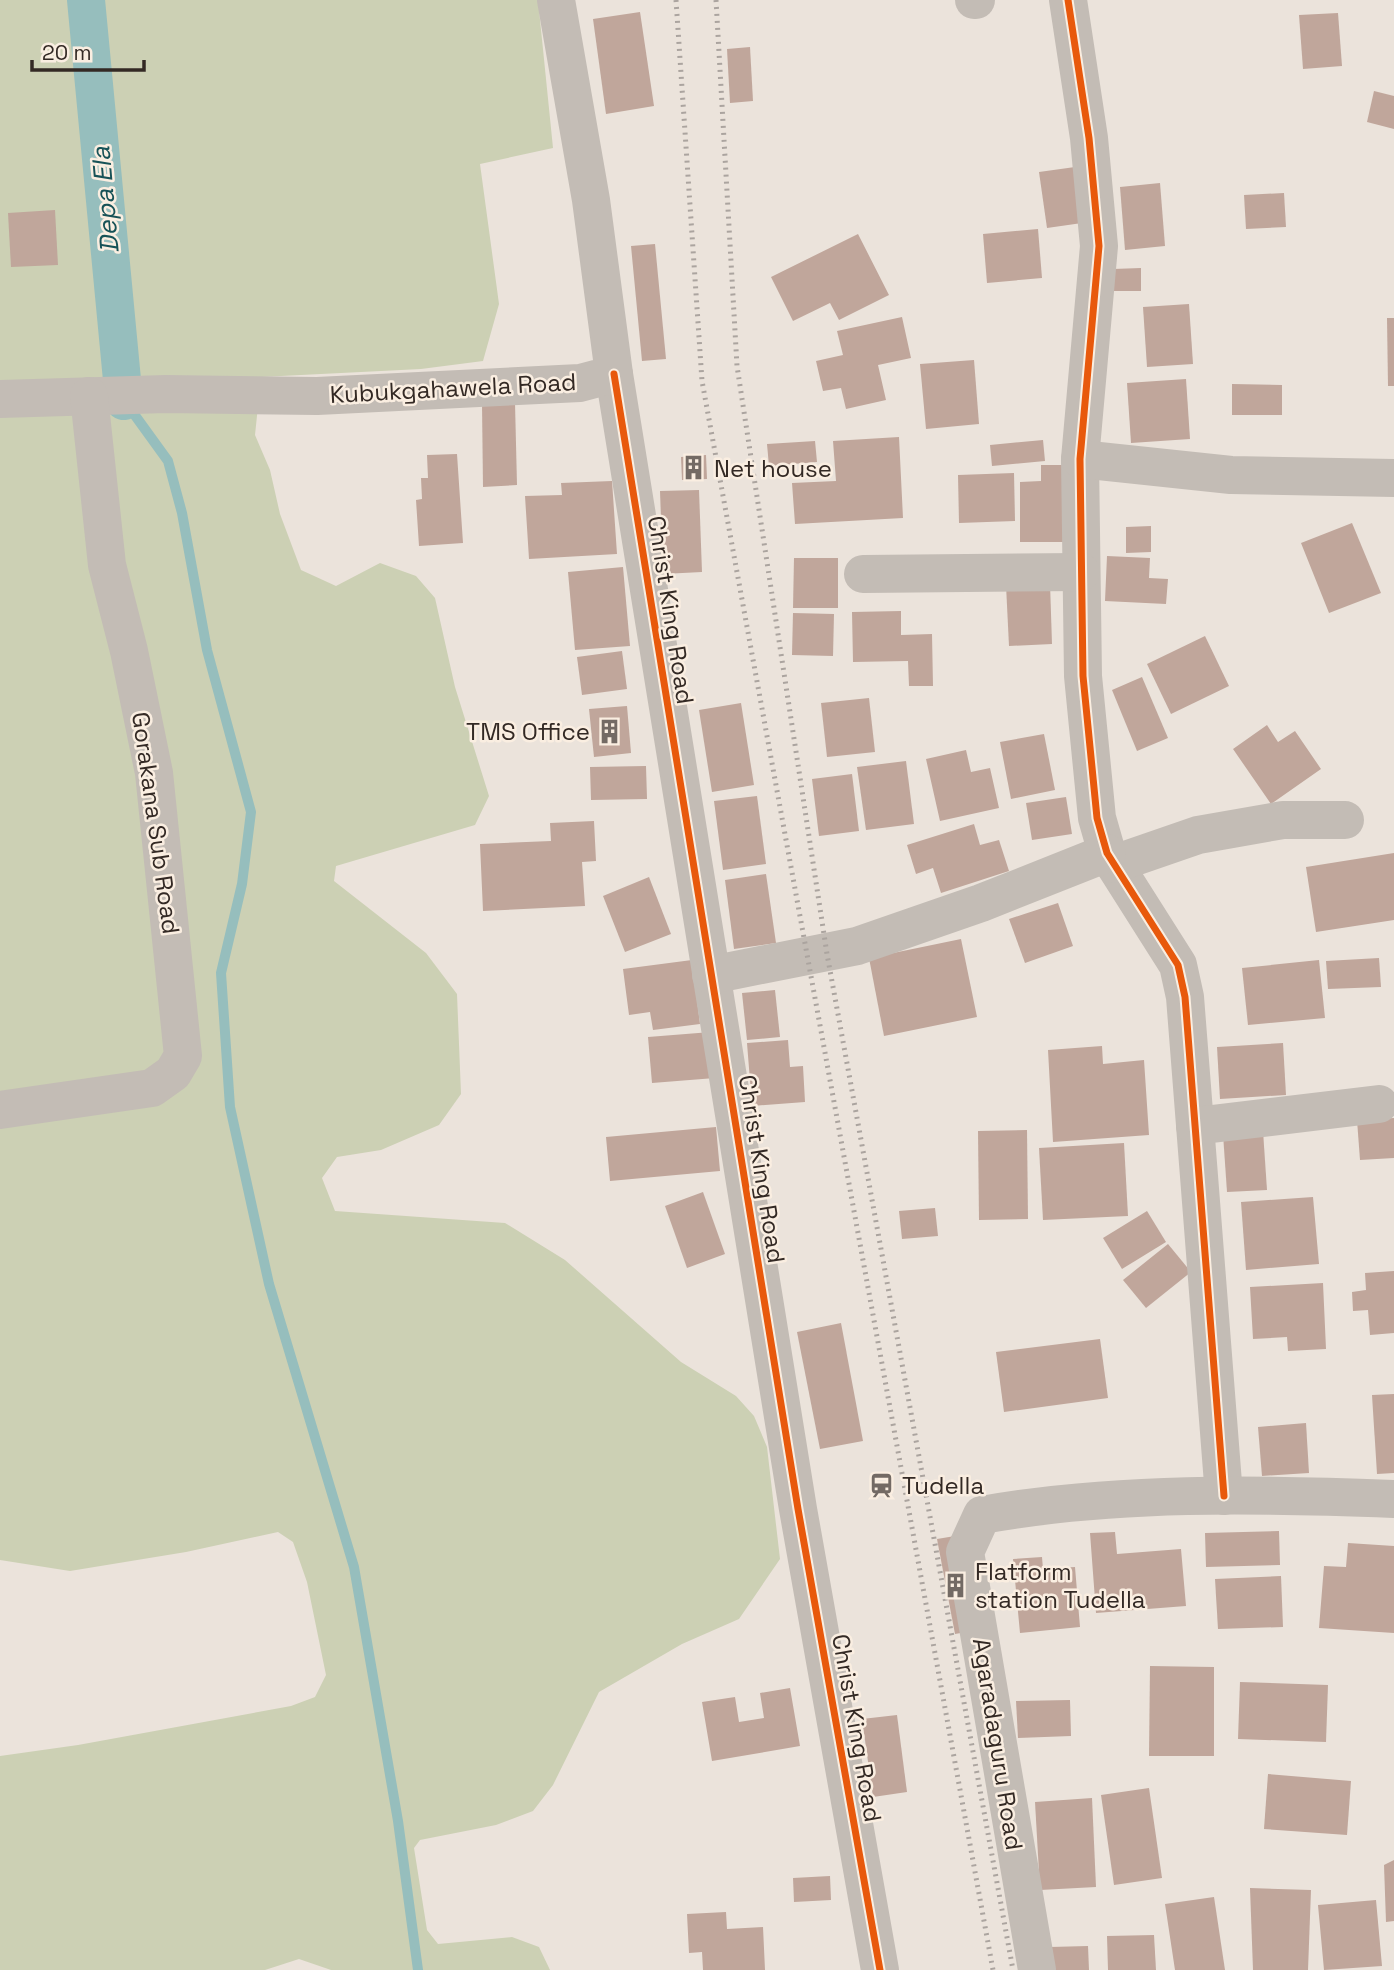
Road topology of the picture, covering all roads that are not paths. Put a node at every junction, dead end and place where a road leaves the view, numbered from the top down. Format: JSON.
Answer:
{"nodes":[{"id":1,"x":556,"y":0,"type":"edge"},
{"id":2,"x":1069,"y":0,"type":"edge"},
{"id":3,"x":614,"y":374,"type":"junction"},
{"id":4,"x":96,"y":395,"type":"junction"},
{"id":5,"x":0,"y":399,"type":"edge"},
{"id":6,"x":1080,"y":459,"type":"junction"},
{"id":7,"x":1394,"y":478,"type":"edge"},
{"id":8,"x":1081,"y":572,"type":"junction"},
{"id":9,"x":863,"y":574,"type":"dead end"},
{"id":10,"x":1345,"y":820,"type":"dead end"},
{"id":11,"x":1111,"y":858,"type":"junction"},
{"id":12,"x":711,"y":975,"type":"junction"},
{"id":13,"x":1379,"y":1104,"type":"dead end"},
{"id":14,"x":0,"y":1110,"type":"edge"},
{"id":15,"x":1195,"y":1125,"type":"junction"},
{"id":16,"x":1224,"y":1496,"type":"junction"},
{"id":17,"x":1394,"y":1499,"type":"edge"},
{"id":18,"x":880,"y":1970,"type":"edge"},
{"id":19,"x":1037,"y":1970,"type":"edge"}],
"edges":[{"from":1,"to":3,"type":"street"},
{"from":2,"to":6,"type":"street"},
{"from":3,"to":4,"type":"street","name":"Kubukgahawela Road"},
{"from":3,"to":12,"type":"street","name":"Christ King Road"},
{"from":4,"to":5,"type":"street"},
{"from":4,"to":14,"type":"street","name":"Gorakana Sub Road"},
{"from":6,"to":7,"type":"street"},
{"from":6,"to":8,"type":"street"},
{"from":8,"to":9,"type":"street"},
{"from":8,"to":11,"type":"street"},
{"from":10,"to":11,"type":"street"},
{"from":11,"to":12,"type":"street"},
{"from":11,"to":15,"type":"street"},
{"from":12,"to":18,"type":"street","name":"Christ King Road"},
{"from":13,"to":15,"type":"street"},
{"from":15,"to":16,"type":"street"},
{"from":16,"to":17,"type":"street","name":"Agaradaguru Road"},
{"from":16,"to":19,"type":"street","name":"Agaradaguru Road"}]}
